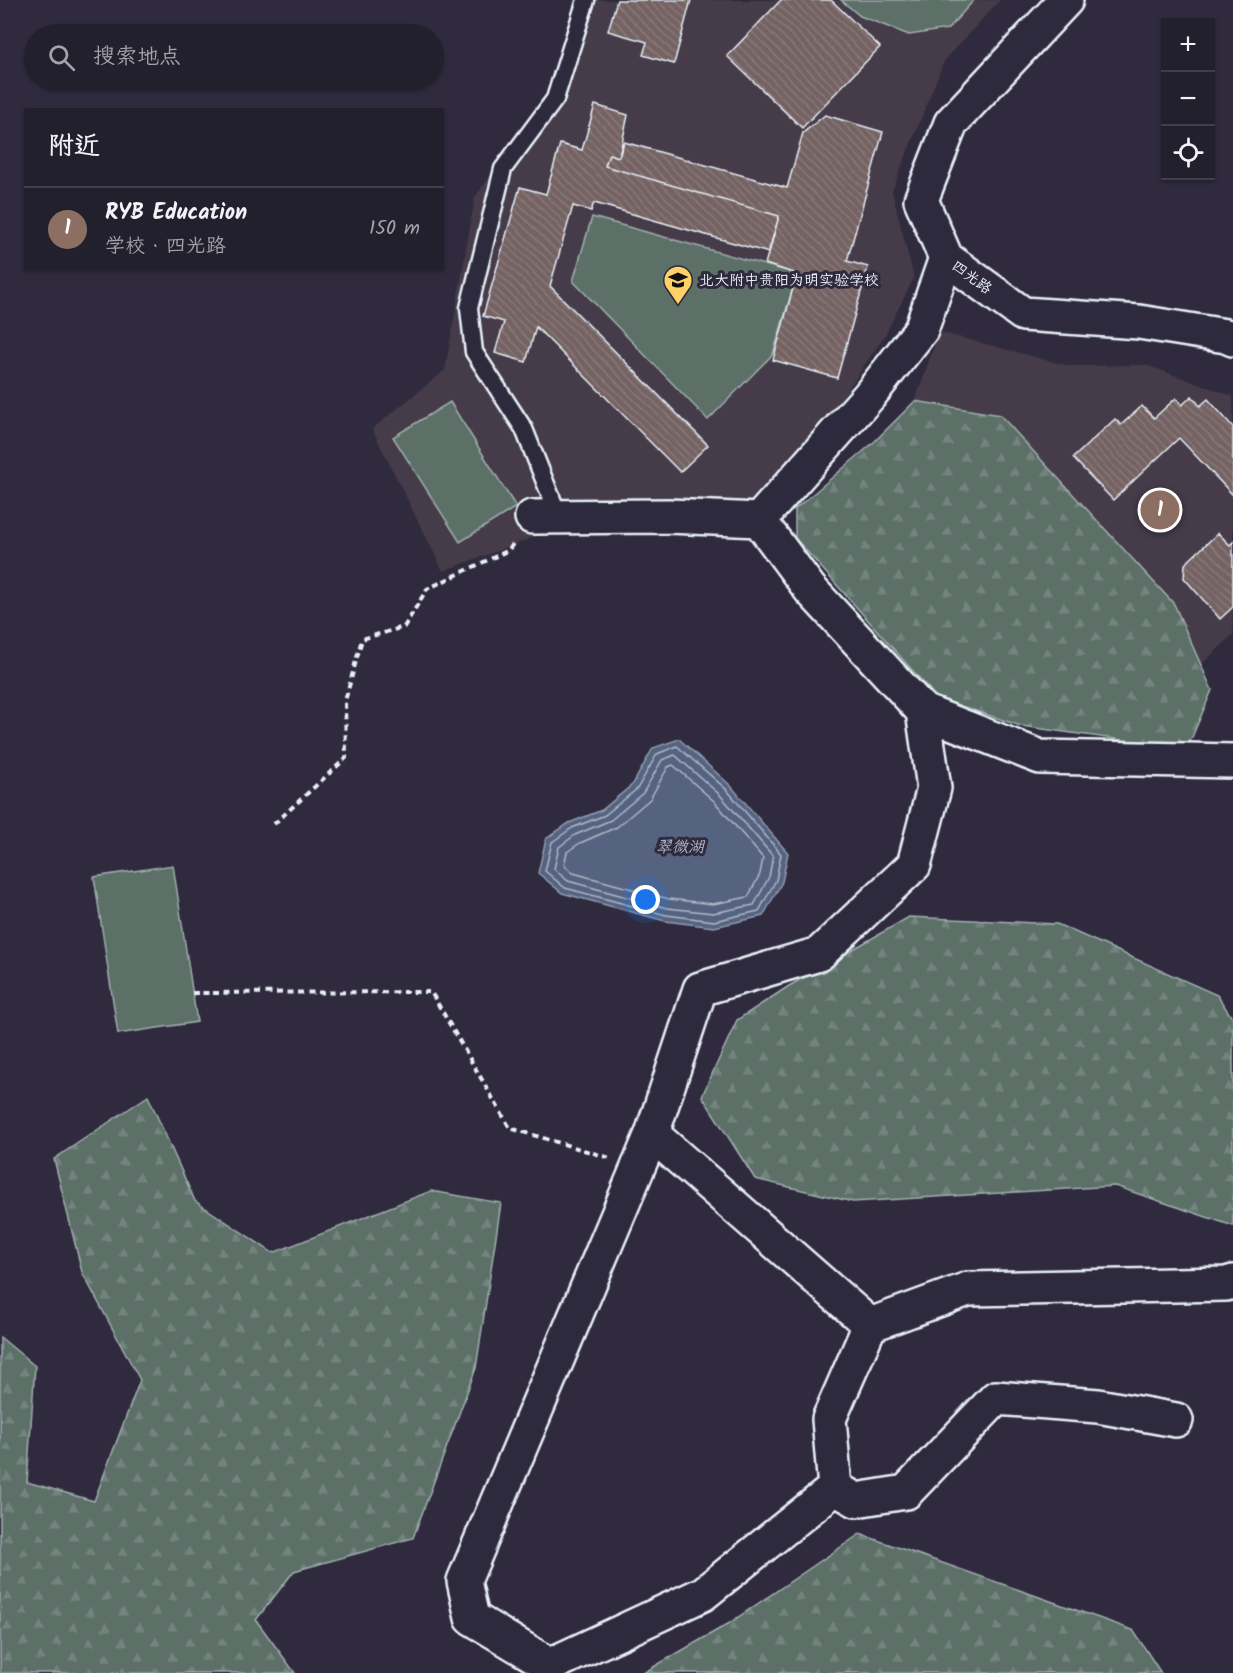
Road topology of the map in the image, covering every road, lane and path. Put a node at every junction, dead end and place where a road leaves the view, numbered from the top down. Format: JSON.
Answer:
{"nodes":[{"id":1,"x":586,"y":0,"type":"edge"},
{"id":2,"x":1066,"y":0,"type":"edge"},
{"id":3,"x":946,"y":258,"type":"junction"},
{"id":4,"x":1231,"y":331,"type":"edge"},
{"id":5,"x":546,"y":517,"type":"junction"},
{"id":6,"x":759,"y":520,"type":"junction"},
{"id":7,"x":923,"y":711,"type":"junction"},
{"id":8,"x":1233,"y":761,"type":"edge"},
{"id":9,"x":274,"y":824,"type":"dead end"},
{"id":10,"x":192,"y":993,"type":"dead end"},
{"id":11,"x":652,"y":1134,"type":"junction"},
{"id":12,"x":639,"y":1167,"type":"junction"},
{"id":13,"x":1233,"y":1282,"type":"edge"},
{"id":14,"x":870,"y":1325,"type":"junction"},
{"id":15,"x":1176,"y":1420,"type":"dead end"},
{"id":16,"x":835,"y":1488,"type":"junction"}],
"edges":[{"from":1,"to":5,"type":"lane"},
{"from":2,"to":3,"type":"street","name":"四光路"},
{"from":3,"to":4,"type":"street","name":"四光路"},
{"from":3,"to":6,"type":"street"},
{"from":5,"to":6,"type":"street"},
{"from":5,"to":9,"type":"path"},
{"from":6,"to":7,"type":"street"},
{"from":7,"to":8,"type":"street"},
{"from":7,"to":11,"type":"street"},
{"from":10,"to":12,"type":"path"},
{"from":11,"to":12,"type":"street"},
{"from":11,"to":14,"type":"street"},
{"from":12,"to":16,"type":"street"},
{"from":13,"to":14,"type":"street"},
{"from":14,"to":16,"type":"street"},
{"from":15,"to":16,"type":"street"}]}
